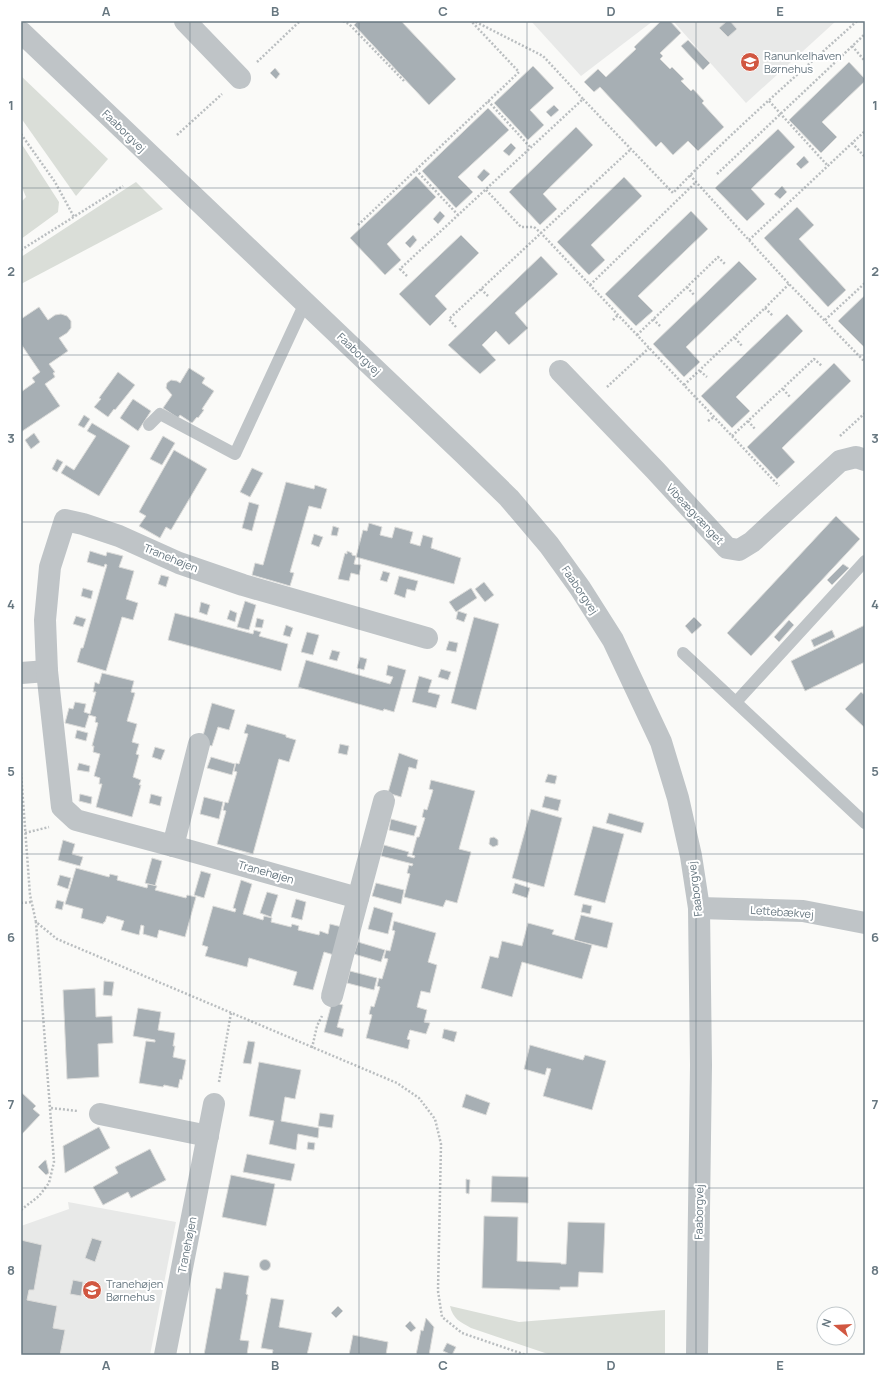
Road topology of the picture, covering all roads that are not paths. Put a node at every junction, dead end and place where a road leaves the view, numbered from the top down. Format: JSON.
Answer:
{"nodes":[{"id":1,"x":185,"y":21,"type":"edge"},
{"id":2,"x":21,"y":32,"type":"edge"},
{"id":3,"x":240,"y":78,"type":"dead end"},
{"id":4,"x":305,"y":303,"type":"junction"},
{"id":5,"x":560,"y":371,"type":"dead end"},
{"id":6,"x":149,"y":425,"type":"dead end"},
{"id":7,"x":865,"y":460,"type":"edge"},
{"id":8,"x":865,"y":562,"type":"edge"},
{"id":9,"x":427,"y":638,"type":"dead end"},
{"id":10,"x":683,"y":653,"type":"dead end"},
{"id":11,"x":47,"y":671,"type":"junction"},
{"id":12,"x":21,"y":673,"type":"edge"},
{"id":13,"x":736,"y":702,"type":"junction"},
{"id":14,"x":200,"y":744,"type":"dead end"},
{"id":15,"x":384,"y":801,"type":"dead end"},
{"id":16,"x":865,"y":823,"type":"edge"},
{"id":17,"x":173,"y":846,"type":"junction"},
{"id":18,"x":358,"y":898,"type":"junction"},
{"id":19,"x":699,"y":908,"type":"junction"},
{"id":20,"x":865,"y":923,"type":"edge"},
{"id":21,"x":332,"y":996,"type":"road end"},
{"id":22,"x":214,"y":1104,"type":"road end"},
{"id":23,"x":100,"y":1114,"type":"dead end"},
{"id":24,"x":208,"y":1136,"type":"junction"},
{"id":25,"x":165,"y":1355,"type":"edge"},
{"id":26,"x":697,"y":1355,"type":"edge"}],
"edges":[{"from":1,"to":3,"type":"street"},
{"from":2,"to":4,"type":"street","name":"Faaborgvej"},
{"from":4,"to":6,"type":"lane"},
{"from":4,"to":19,"type":"street","name":"Faaborgvej"},
{"from":5,"to":7,"type":"street","name":"Vibeægvænget"},
{"from":8,"to":13,"type":"lane"},
{"from":9,"to":11,"type":"street","name":"Tranehøjen"},
{"from":10,"to":13,"type":"lane"},
{"from":11,"to":12,"type":"street"},
{"from":11,"to":17,"type":"street","name":"Tranehøjen"},
{"from":13,"to":16,"type":"lane"},
{"from":14,"to":17,"type":"street"},
{"from":15,"to":18,"type":"street"},
{"from":17,"to":18,"type":"street","name":"Tranehøjen"},
{"from":18,"to":21,"type":"street"},
{"from":19,"to":20,"type":"street","name":"Lettebækvej"},
{"from":19,"to":26,"type":"street","name":"Faaborgvej"},
{"from":22,"to":24,"type":"street","name":"Tranehøjen"},
{"from":23,"to":24,"type":"street"},
{"from":24,"to":25,"type":"street","name":"Tranehøjen"}]}
